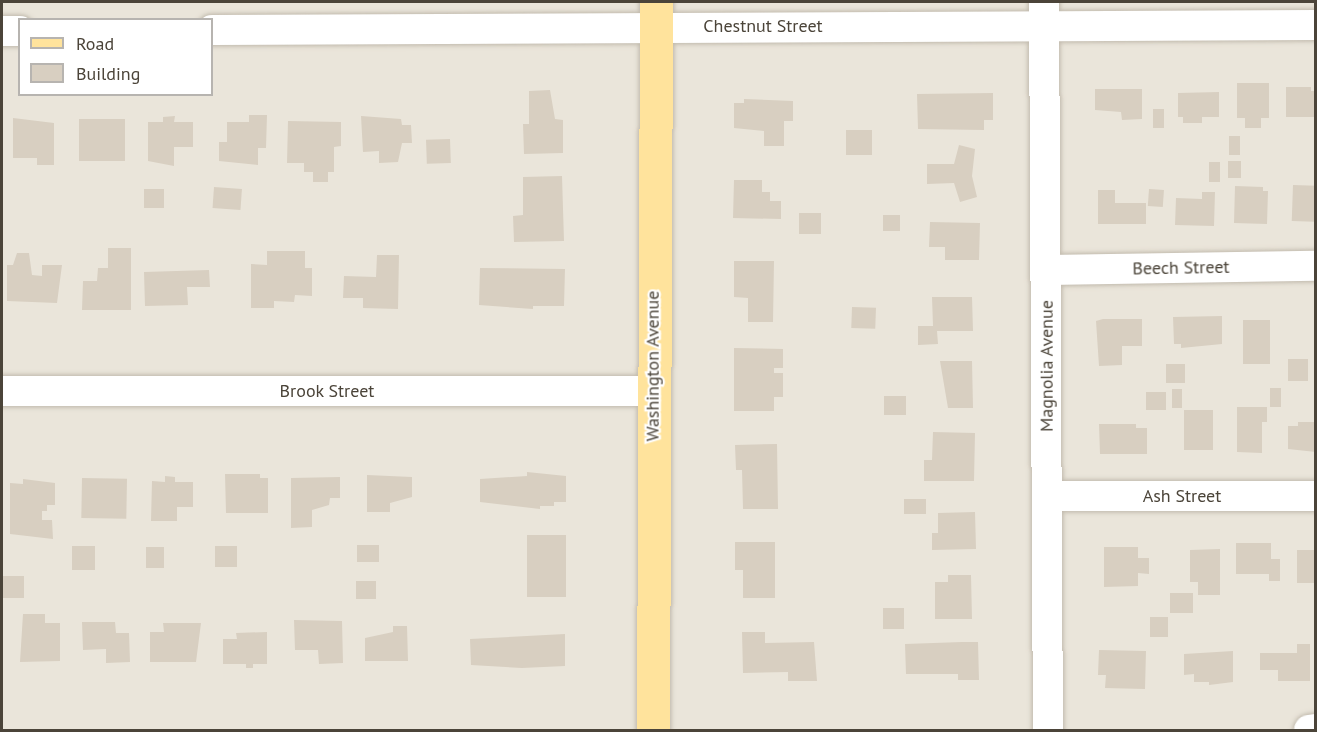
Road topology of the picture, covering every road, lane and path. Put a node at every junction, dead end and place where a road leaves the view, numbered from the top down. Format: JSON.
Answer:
{"nodes":[{"id":1,"x":1044,"y":13,"type":"edge"},
{"id":2,"x":656,"y":14,"type":"edge"},
{"id":3,"x":1316,"y":25,"type":"edge"},
{"id":4,"x":213,"y":30,"type":"edge"},
{"id":5,"x":2,"y":31,"type":"edge"},
{"id":6,"x":18,"y":31,"type":"edge"},
{"id":7,"x":1316,"y":266,"type":"edge"},
{"id":8,"x":1047,"y":270,"type":"junction"},
{"id":9,"x":2,"y":391,"type":"edge"},
{"id":10,"x":653,"y":391,"type":"junction"},
{"id":11,"x":1048,"y":496,"type":"junction"},
{"id":12,"x":1316,"y":496,"type":"edge"},
{"id":13,"x":1316,"y":729,"type":"edge"},
{"id":14,"x":653,"y":730,"type":"edge"},
{"id":15,"x":1048,"y":730,"type":"edge"},
{"id":16,"x":1309,"y":730,"type":"edge"}],
"edges":[{"from":1,"to":2,"type":"street","name":"Chestnut Street"},
{"from":1,"to":3,"type":"street","name":"Chestnut Street"},
{"from":1,"to":8,"type":"street","name":"Magnolia Avenue"},
{"from":2,"to":4,"type":"street","name":"Chestnut Street"},
{"from":2,"to":10,"type":"main road","name":"Washington Avenue"},
{"from":5,"to":6,"type":"street"},
{"from":7,"to":8,"type":"street","name":"Beech Street"},
{"from":8,"to":11,"type":"street","name":"Magnolia Avenue"},
{"from":9,"to":10,"type":"street","name":"Brook Street"},
{"from":10,"to":14,"type":"main road","name":"Washington Avenue"},
{"from":11,"to":12,"type":"street","name":"Ash Street"},
{"from":11,"to":15,"type":"street","name":"Magnolia Avenue"},
{"from":13,"to":16,"type":"street"}]}
